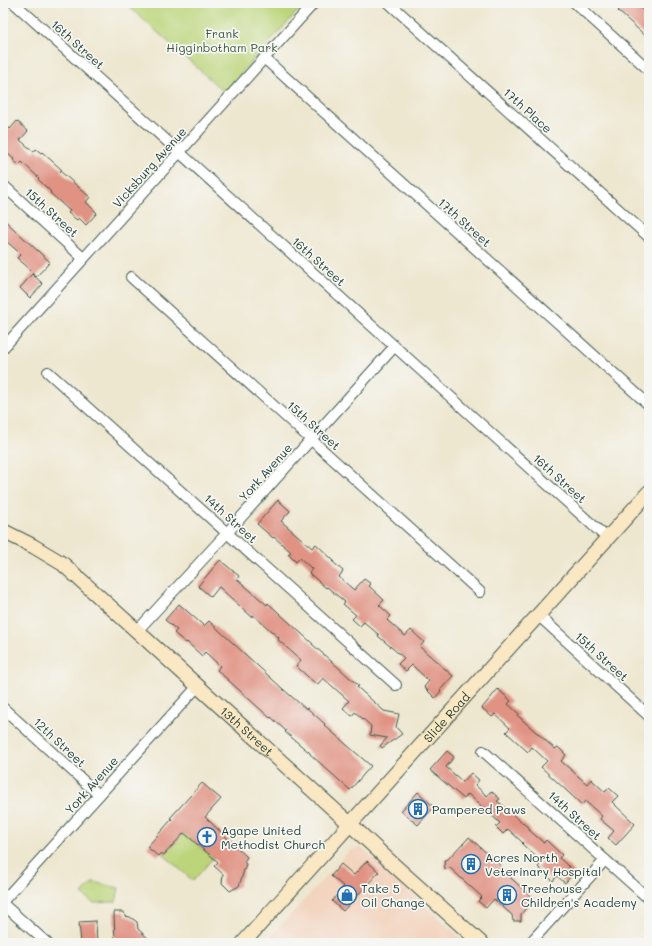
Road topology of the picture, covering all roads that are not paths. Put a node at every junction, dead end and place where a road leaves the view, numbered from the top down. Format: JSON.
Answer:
{"nodes":[{"id":1,"x":14,"y":3,"type":"edge"},
{"id":2,"x":314,"y":3,"type":"edge"},
{"id":3,"x":389,"y":3,"type":"edge"},
{"id":4,"x":575,"y":3,"type":"edge"},
{"id":5,"x":264,"y":58,"type":"junction"},
{"id":6,"x":647,"y":64,"type":"edge"},
{"id":7,"x":179,"y":152,"type":"junction"},
{"id":8,"x":3,"y":185,"type":"edge"},
{"id":9,"x":649,"y":237,"type":"edge"},
{"id":10,"x":83,"y":258,"type":"junction"},
{"id":11,"x":131,"y":278,"type":"dead end"},
{"id":12,"x":394,"y":347,"type":"junction"},
{"id":13,"x":3,"y":348,"type":"edge"},
{"id":14,"x":48,"y":372,"type":"dead end"},
{"id":15,"x":649,"y":405,"type":"edge"},
{"id":16,"x":311,"y":439,"type":"junction"},
{"id":17,"x":649,"y":492,"type":"edge"},
{"id":18,"x":3,"y":531,"type":"edge"},
{"id":19,"x":228,"y":533,"type":"junction"},
{"id":20,"x":607,"y":538,"type":"junction"},
{"id":21,"x":480,"y":592,"type":"dead end"},
{"id":22,"x":538,"y":615,"type":"junction"},
{"id":23,"x":137,"y":631,"type":"junction"},
{"id":24,"x":396,"y":685,"type":"dead end"},
{"id":25,"x":198,"y":686,"type":"junction"},
{"id":26,"x":3,"y":708,"type":"edge"},
{"id":27,"x":649,"y":716,"type":"edge"},
{"id":28,"x":483,"y":751,"type":"dead end"},
{"id":29,"x":99,"y":795,"type":"junction"},
{"id":30,"x":350,"y":824,"type":"junction"},
{"id":31,"x":606,"y":860,"type":"junction"},
{"id":32,"x":649,"y":899,"type":"edge"},
{"id":33,"x":3,"y":903,"type":"edge"},
{"id":34,"x":47,"y":943,"type":"edge"},
{"id":35,"x":243,"y":943,"type":"edge"},
{"id":36,"x":481,"y":943,"type":"edge"},
{"id":37,"x":530,"y":943,"type":"edge"}],
"edges":[{"from":1,"to":7,"type":"street","name":"16th Street"},
{"from":2,"to":5,"type":"street","name":"Vicksburg Avenue"},
{"from":3,"to":9,"type":"street","name":"17th Place"},
{"from":4,"to":6,"type":"street"},
{"from":5,"to":7,"type":"street","name":"Vicksburg Avenue"},
{"from":5,"to":15,"type":"street","name":"17th Street"},
{"from":7,"to":10,"type":"street","name":"Vicksburg Avenue"},
{"from":7,"to":12,"type":"street","name":"16th Street"},
{"from":8,"to":10,"type":"street","name":"15th Street"},
{"from":10,"to":13,"type":"street","name":"Vicksburg Avenue"},
{"from":11,"to":16,"type":"street","name":"15th Street"},
{"from":12,"to":16,"type":"street","name":"York Avenue"},
{"from":12,"to":20,"type":"street","name":"16th Street"},
{"from":14,"to":19,"type":"street","name":"14th Street"},
{"from":16,"to":19,"type":"street","name":"York Avenue"},
{"from":16,"to":21,"type":"street","name":"15th Street"},
{"from":17,"to":20,"type":"street","name":"Slide Road"},
{"from":18,"to":23,"type":"street","name":"13th Street"},
{"from":19,"to":23,"type":"street","name":"York Avenue"},
{"from":19,"to":24,"type":"street","name":"14th Street"},
{"from":20,"to":22,"type":"street","name":"Slide Road"},
{"from":22,"to":27,"type":"street","name":"15th Street"},
{"from":22,"to":30,"type":"street","name":"Slide Road"},
{"from":23,"to":25,"type":"street","name":"13th Street"},
{"from":25,"to":29,"type":"street","name":"York Avenue"},
{"from":25,"to":30,"type":"street","name":"13th Street"},
{"from":26,"to":29,"type":"street","name":"12th Street"},
{"from":28,"to":31,"type":"street","name":"14th Street"},
{"from":29,"to":33,"type":"street","name":"York Avenue"},
{"from":30,"to":35,"type":"street","name":"Slide Road"},
{"from":30,"to":36,"type":"street","name":"13th Street"},
{"from":31,"to":32,"type":"street","name":"14th Street"},
{"from":31,"to":37,"type":"street"},
{"from":33,"to":34,"type":"street"}]}
